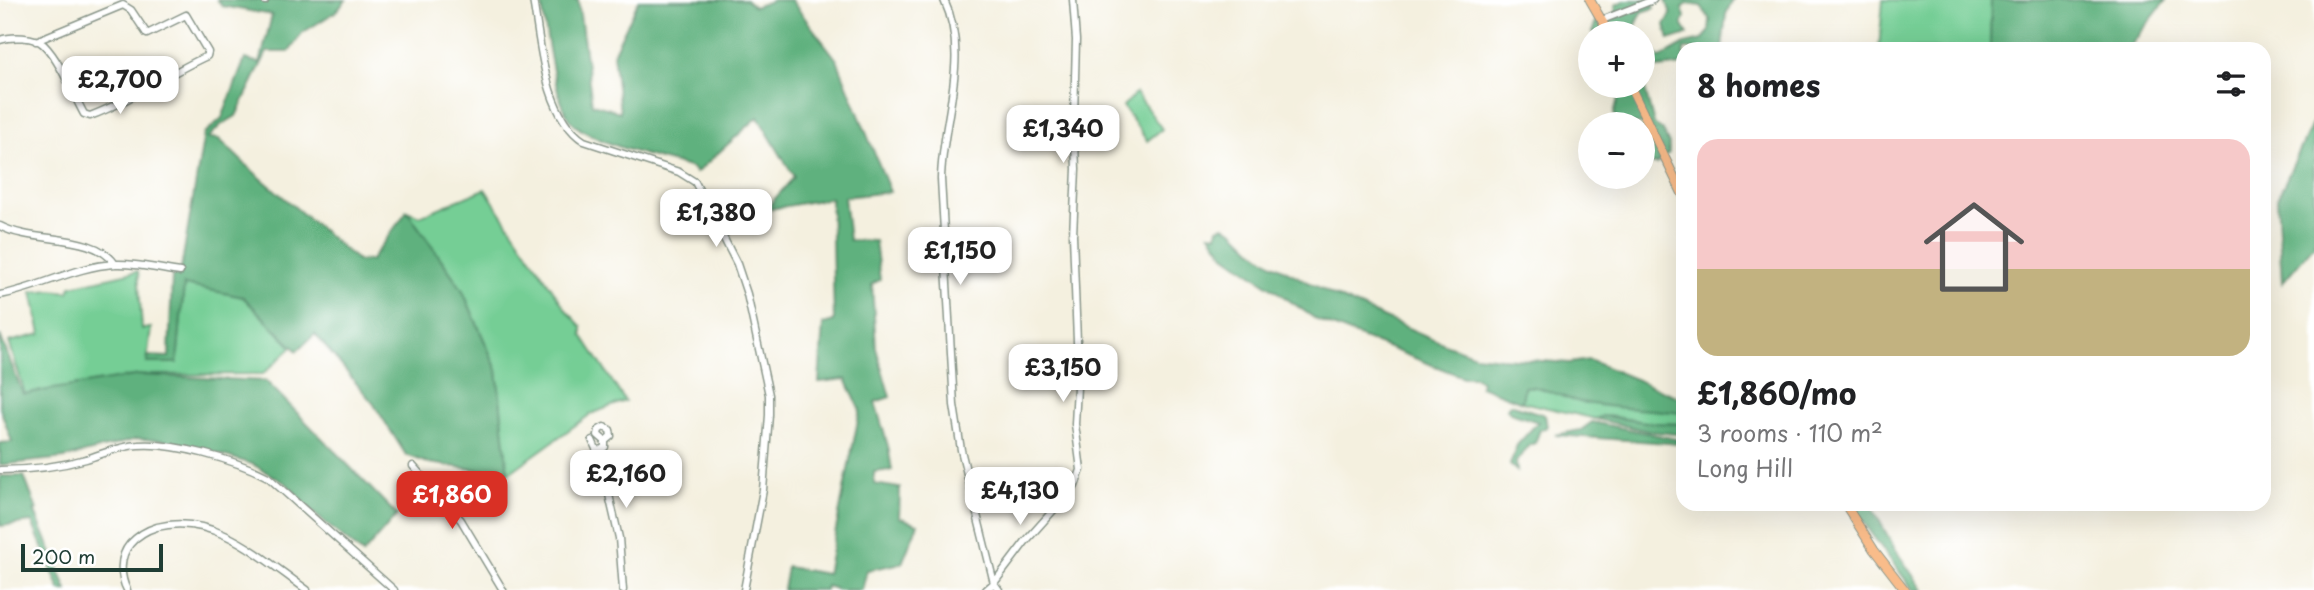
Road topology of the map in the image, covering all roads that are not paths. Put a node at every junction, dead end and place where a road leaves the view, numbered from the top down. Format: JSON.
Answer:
{"nodes":[{"id":1,"x":533,"y":0,"type":"edge"},
{"id":2,"x":944,"y":0,"type":"edge"},
{"id":3,"x":1073,"y":0,"type":"edge"},
{"id":4,"x":1590,"y":0,"type":"edge"},
{"id":5,"x":1653,"y":0,"type":"edge"},
{"id":6,"x":1602,"y":20,"type":"joint"},
{"id":7,"x":0,"y":40,"type":"edge"},
{"id":8,"x":36,"y":41,"type":"junction"},
{"id":9,"x":1636,"y":98,"type":"edge"},
{"id":10,"x":1676,"y":181,"type":"edge"},
{"id":11,"x":0,"y":226,"type":"edge"},
{"id":12,"x":115,"y":264,"type":"junction"},
{"id":13,"x":180,"y":272,"type":"dead end"},
{"id":14,"x":0,"y":295,"type":"edge"},
{"id":15,"x":592,"y":440,"type":"dead end"},
{"id":16,"x":605,"y":441,"type":"dead end"},
{"id":17,"x":598,"y":452,"type":"junction"},
{"id":18,"x":412,"y":466,"type":"dead end"},
{"id":19,"x":0,"y":470,"type":"edge"},
{"id":20,"x":1849,"y":511,"type":"edge"},
{"id":21,"x":997,"y":587,"type":"edge"},
{"id":22,"x":127,"y":590,"type":"edge"},
{"id":23,"x":307,"y":590,"type":"edge"},
{"id":24,"x":394,"y":590,"type":"edge"},
{"id":25,"x":503,"y":590,"type":"edge"},
{"id":26,"x":623,"y":590,"type":"edge"},
{"id":27,"x":744,"y":590,"type":"edge"},
{"id":28,"x":986,"y":590,"type":"edge"},
{"id":29,"x":1905,"y":590,"type":"edge"}],
"edges":[{"from":1,"to":27,"type":"street"},
{"from":2,"to":21,"type":"street"},
{"from":3,"to":21,"type":"street"},
{"from":4,"to":6,"type":"main road"},
{"from":5,"to":6,"type":"street"},
{"from":7,"to":8,"type":"street"},
{"from":8,"to":8,"type":"street"},
{"from":9,"to":10,"type":"main road"},
{"from":11,"to":12,"type":"street"},
{"from":12,"to":13,"type":"street"},
{"from":12,"to":14,"type":"street"},
{"from":15,"to":17,"type":"street"},
{"from":16,"to":17,"type":"street"},
{"from":17,"to":26,"type":"street"},
{"from":18,"to":25,"type":"street"},
{"from":19,"to":24,"type":"street"},
{"from":20,"to":29,"type":"main road"},
{"from":21,"to":28,"type":"street"},
{"from":22,"to":23,"type":"street"}]}
